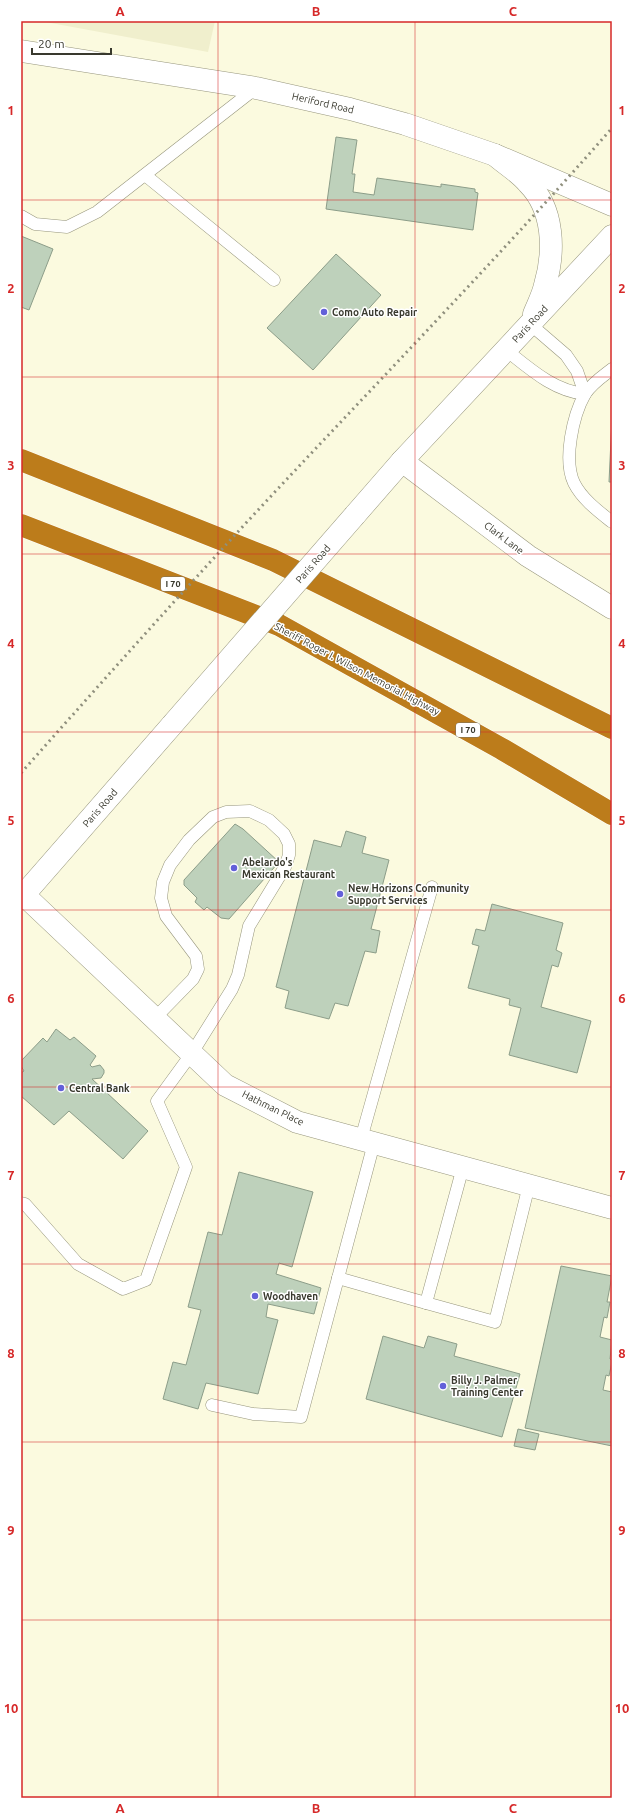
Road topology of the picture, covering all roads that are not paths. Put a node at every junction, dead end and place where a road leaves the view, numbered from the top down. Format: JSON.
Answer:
{"nodes":[{"id":1,"x":21,"y":51,"type":"edge"},
{"id":2,"x":256,"y":88,"type":"junction"},
{"id":3,"x":494,"y":156,"type":"junction"},
{"id":4,"x":145,"y":175,"type":"junction"},
{"id":5,"x":612,"y":205,"type":"edge"},
{"id":6,"x":21,"y":216,"type":"edge"},
{"id":7,"x":612,"y":236,"type":"edge"},
{"id":8,"x":274,"y":280,"type":"dead end"},
{"id":9,"x":530,"y":324,"type":"junction"},
{"id":10,"x":506,"y":350,"type":"junction"},
{"id":11,"x":612,"y":369,"type":"edge"},
{"id":12,"x":586,"y":394,"type":"junction"},
{"id":13,"x":21,"y":460,"type":"edge"},
{"id":14,"x":402,"y":461,"type":"junction"},
{"id":15,"x":612,"y":522,"type":"edge"},
{"id":16,"x":21,"y":525,"type":"edge"},
{"id":17,"x":612,"y":608,"type":"edge"},
{"id":18,"x":608,"y":726,"type":"edge"},
{"id":19,"x":612,"y":814,"type":"edge"},
{"id":20,"x":432,"y":887,"type":"dead end"},
{"id":21,"x":22,"y":896,"type":"edge"},
{"id":22,"x":155,"y":1018,"type":"junction"},
{"id":23,"x":192,"y":1053,"type":"junction"},
{"id":24,"x":367,"y":1141,"type":"junction"},
{"id":25,"x":463,"y":1167,"type":"junction"},
{"id":26,"x":529,"y":1185,"type":"junction"},
{"id":27,"x":21,"y":1203,"type":"edge"},
{"id":28,"x":612,"y":1208,"type":"edge"},
{"id":29,"x":338,"y":1278,"type":"junction"},
{"id":30,"x":426,"y":1303,"type":"junction"},
{"id":31,"x":212,"y":1405,"type":"dead end"}],
"edges":[{"from":1,"to":2,"type":"street","name":"Heriford Road"},
{"from":2,"to":3,"type":"street","name":"Heriford Road"},
{"from":2,"to":4,"type":"lane"},
{"from":3,"to":5,"type":"street","name":"Heriford Road"},
{"from":3,"to":9,"type":"street"},
{"from":4,"to":6,"type":"lane"},
{"from":4,"to":8,"type":"lane"},
{"from":7,"to":9,"type":"street","name":"Paris Road"},
{"from":9,"to":10,"type":"street","name":"Paris Road"},
{"from":9,"to":12,"type":"lane"},
{"from":10,"to":12,"type":"lane"},
{"from":10,"to":14,"type":"street","name":"Paris Road"},
{"from":11,"to":12,"type":"lane"},
{"from":12,"to":15,"type":"lane"},
{"from":13,"to":18,"type":"highway"},
{"from":14,"to":17,"type":"street","name":"Clark Lane"},
{"from":14,"to":21,"type":"street","name":"Paris Road","bridge":true},
{"from":16,"to":19,"type":"highway","name":"Sheriff Roger I. Wilson Memorial Highway","number":"I 70"},
{"from":20,"to":24,"type":"lane"},
{"from":21,"to":22,"type":"street","name":"Hathman Place"},
{"from":22,"to":23,"type":"street","name":"Hathman Place"},
{"from":22,"to":23,"type":"lane"},
{"from":23,"to":24,"type":"street","name":"Hathman Place"},
{"from":23,"to":27,"type":"lane"},
{"from":24,"to":25,"type":"street","name":"Hathman Place"},
{"from":24,"to":29,"type":"lane"},
{"from":25,"to":26,"type":"street","name":"Hathman Place"},
{"from":25,"to":30,"type":"lane"},
{"from":26,"to":28,"type":"street","name":"Hathman Place"},
{"from":26,"to":30,"type":"lane"},
{"from":29,"to":30,"type":"lane"},
{"from":29,"to":31,"type":"lane"}]}
